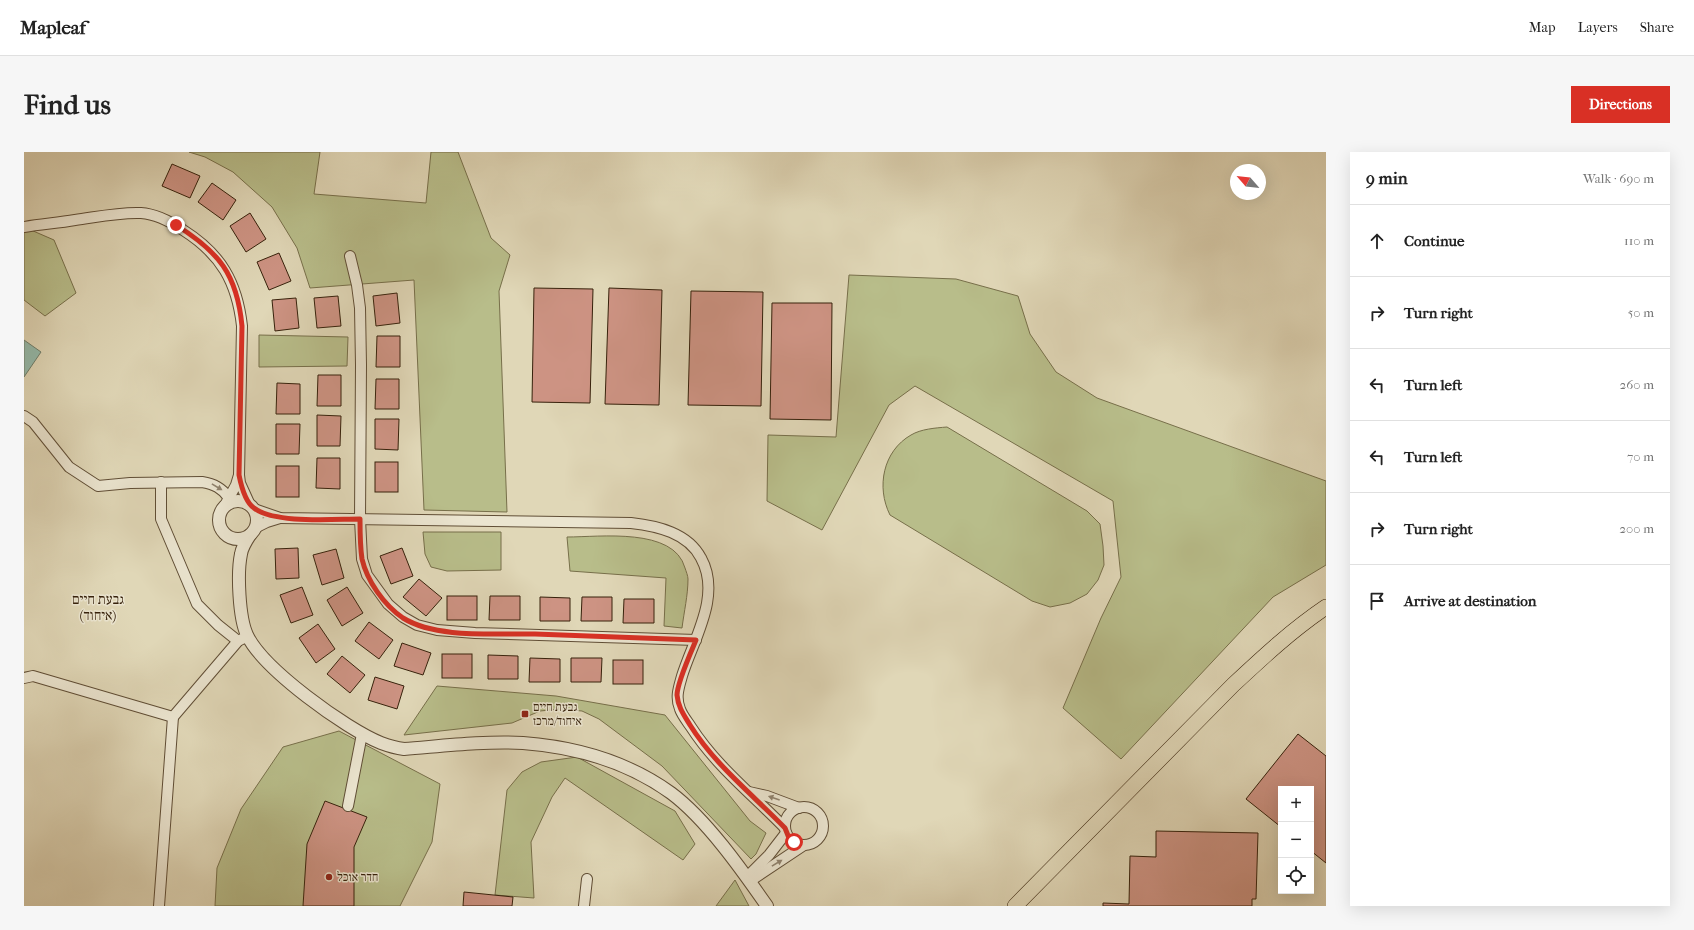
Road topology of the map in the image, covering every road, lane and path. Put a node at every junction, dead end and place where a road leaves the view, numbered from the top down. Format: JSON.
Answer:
{"nodes":[{"id":1,"x":24,"y":227,"type":"edge"},
{"id":2,"x":350,"y":256,"type":"dead end"},
{"id":3,"x":24,"y":416,"type":"edge"},
{"id":4,"x":239,"y":475,"type":"junction"},
{"id":5,"x":161,"y":482,"type":"junction"},
{"id":6,"x":226,"y":502,"type":"junction"},
{"id":7,"x":252,"y":507,"type":"junction"},
{"id":8,"x":280,"y":518,"type":"junction"},
{"id":9,"x":360,"y":519,"type":"junction"},
{"id":10,"x":252,"y":532,"type":"junction"},
{"id":11,"x":227,"y":535,"type":"junction"},
{"id":12,"x":240,"y":562,"type":"junction"},
{"id":13,"x":1326,"y":608,"type":"edge"},
{"id":14,"x":243,"y":638,"type":"junction"},
{"id":15,"x":696,"y":640,"type":"junction"},
{"id":16,"x":24,"y":678,"type":"edge"},
{"id":17,"x":173,"y":716,"type":"junction"},
{"id":18,"x":362,"y":734,"type":"junction"},
{"id":19,"x":747,"y":791,"type":"junction"},
{"id":20,"x":348,"y":806,"type":"dead end"},
{"id":21,"x":799,"y":808,"type":"junction"},
{"id":22,"x":786,"y":831,"type":"junction"},
{"id":23,"x":804,"y":845,"type":"junction"},
{"id":24,"x":1056,"y":863,"type":"junction"},
{"id":25,"x":749,"y":878,"type":"junction"},
{"id":26,"x":588,"y":879,"type":"dead end"},
{"id":27,"x":159,"y":906,"type":"edge"},
{"id":28,"x":584,"y":906,"type":"edge"},
{"id":29,"x":767,"y":906,"type":"edge"},
{"id":30,"x":1008,"y":906,"type":"edge"},
{"id":31,"x":1015,"y":906,"type":"edge"}],
"edges":[{"from":1,"to":4,"type":"street"},
{"from":2,"to":9,"type":"street"},
{"from":3,"to":5,"type":"street"},
{"from":4,"to":6,"type":"street"},
{"from":4,"to":7,"type":"street"},
{"from":5,"to":6,"type":"street","one_way":true},
{"from":5,"to":14,"type":"street"},
{"from":6,"to":7,"type":"street"},
{"from":6,"to":11,"type":"street"},
{"from":7,"to":8,"type":"street"},
{"from":7,"to":10,"type":"street"},
{"from":8,"to":9,"type":"street"},
{"from":8,"to":10,"type":"street"},
{"from":9,"to":15,"type":"street"},
{"from":9,"to":15,"type":"street"},
{"from":10,"to":11,"type":"street"},
{"from":10,"to":12,"type":"street"},
{"from":11,"to":12,"type":"street"},
{"from":12,"to":14,"type":"street"},
{"from":13,"to":24,"type":"main road"},
{"from":14,"to":17,"type":"street"},
{"from":14,"to":18,"type":"street"},
{"from":15,"to":19,"type":"street"},
{"from":16,"to":17,"type":"street"},
{"from":17,"to":27,"type":"street"},
{"from":18,"to":20,"type":"street"},
{"from":18,"to":25,"type":"street"},
{"from":21,"to":19,"type":"street","one_way":true},
{"from":19,"to":22,"type":"street"},
{"from":21,"to":22,"type":"street"},
{"from":21,"to":23,"type":"street"},
{"from":22,"to":23,"type":"street"},
{"from":22,"to":25,"type":"street"},
{"from":25,"to":23,"type":"street","one_way":true},
{"from":24,"to":30,"type":"main road"},
{"from":24,"to":31,"type":"main road"},
{"from":25,"to":29,"type":"street"},
{"from":26,"to":28,"type":"street"}]}
